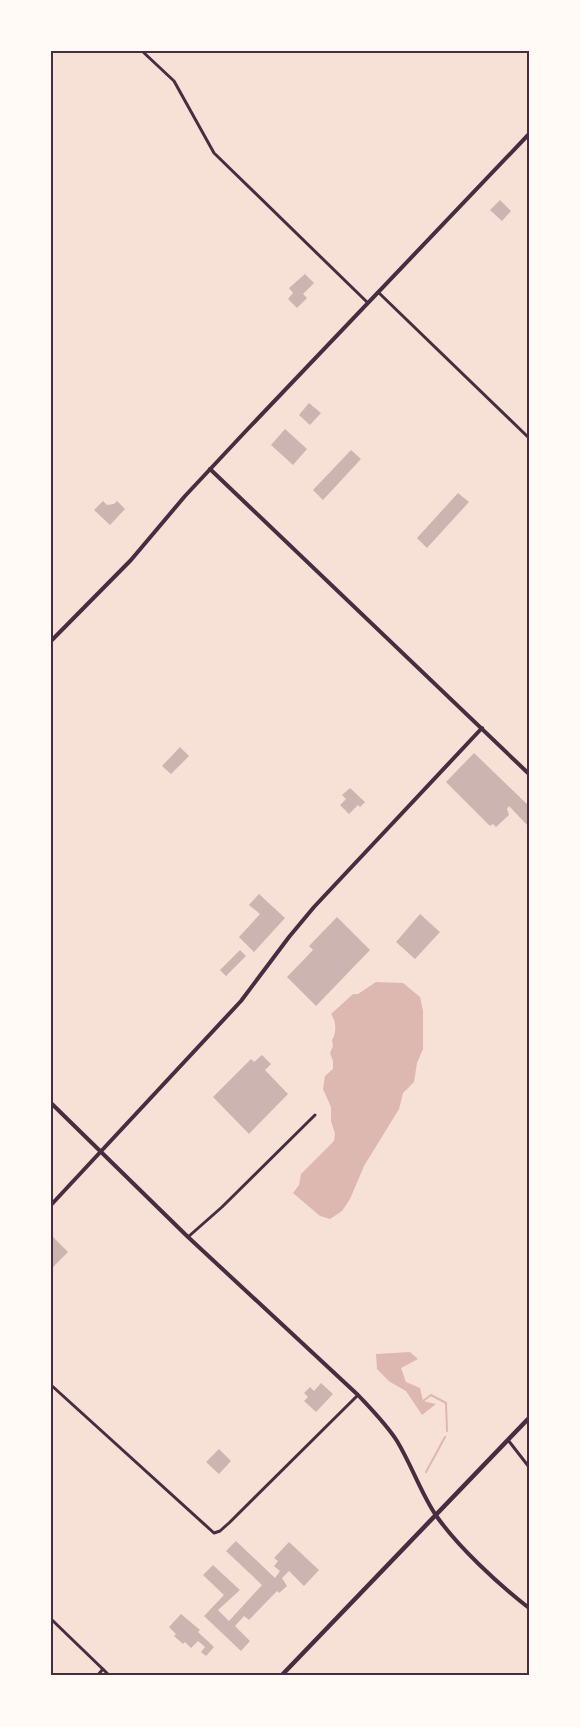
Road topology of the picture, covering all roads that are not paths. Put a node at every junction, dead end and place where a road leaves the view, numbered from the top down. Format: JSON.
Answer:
{"nodes":[{"id":1,"x":142,"y":51,"type":"edge"},
{"id":2,"x":529,"y":134,"type":"edge"},
{"id":3,"x":378,"y":292,"type":"junction"},
{"id":4,"x":368,"y":303,"type":"junction"},
{"id":5,"x":529,"y":438,"type":"edge"},
{"id":6,"x":210,"y":469,"type":"junction"},
{"id":7,"x":51,"y":641,"type":"edge"},
{"id":8,"x":482,"y":728,"type":"junction"},
{"id":9,"x":529,"y":774,"type":"edge"},
{"id":10,"x":51,"y":1103,"type":"edge"},
{"id":11,"x":315,"y":1115,"type":"dead end"},
{"id":12,"x":102,"y":1152,"type":"junction"},
{"id":13,"x":51,"y":1205,"type":"edge"},
{"id":14,"x":188,"y":1237,"type":"junction"},
{"id":15,"x":51,"y":1385,"type":"edge"},
{"id":16,"x":358,"y":1395,"type":"junction"},
{"id":17,"x":529,"y":1418,"type":"edge"},
{"id":18,"x":508,"y":1440,"type":"junction"},
{"id":19,"x":529,"y":1467,"type":"edge"},
{"id":20,"x":436,"y":1515,"type":"junction"},
{"id":21,"x":529,"y":1608,"type":"edge"},
{"id":22,"x":51,"y":1619,"type":"edge"},
{"id":23,"x":103,"y":1670,"type":"junction"},
{"id":24,"x":97,"y":1676,"type":"edge"},
{"id":25,"x":110,"y":1676,"type":"edge"},
{"id":26,"x":281,"y":1676,"type":"edge"}],
"edges":[{"from":1,"to":4,"type":"street"},
{"from":2,"to":3,"type":"street"},
{"from":3,"to":4,"type":"street"},
{"from":3,"to":5,"type":"street"},
{"from":4,"to":6,"type":"street"},
{"from":6,"to":7,"type":"street"},
{"from":6,"to":8,"type":"street"},
{"from":8,"to":9,"type":"street"},
{"from":8,"to":12,"type":"street"},
{"from":10,"to":12,"type":"street"},
{"from":11,"to":14,"type":"street"},
{"from":12,"to":13,"type":"street"},
{"from":12,"to":14,"type":"street"},
{"from":14,"to":16,"type":"street"},
{"from":15,"to":16,"type":"street"},
{"from":16,"to":20,"type":"street"},
{"from":17,"to":18,"type":"main road"},
{"from":18,"to":19,"type":"street"},
{"from":18,"to":20,"type":"main road"},
{"from":20,"to":21,"type":"street"},
{"from":20,"to":26,"type":"main road"},
{"from":22,"to":23,"type":"street"},
{"from":23,"to":24,"type":"street"},
{"from":23,"to":25,"type":"street"}]}
